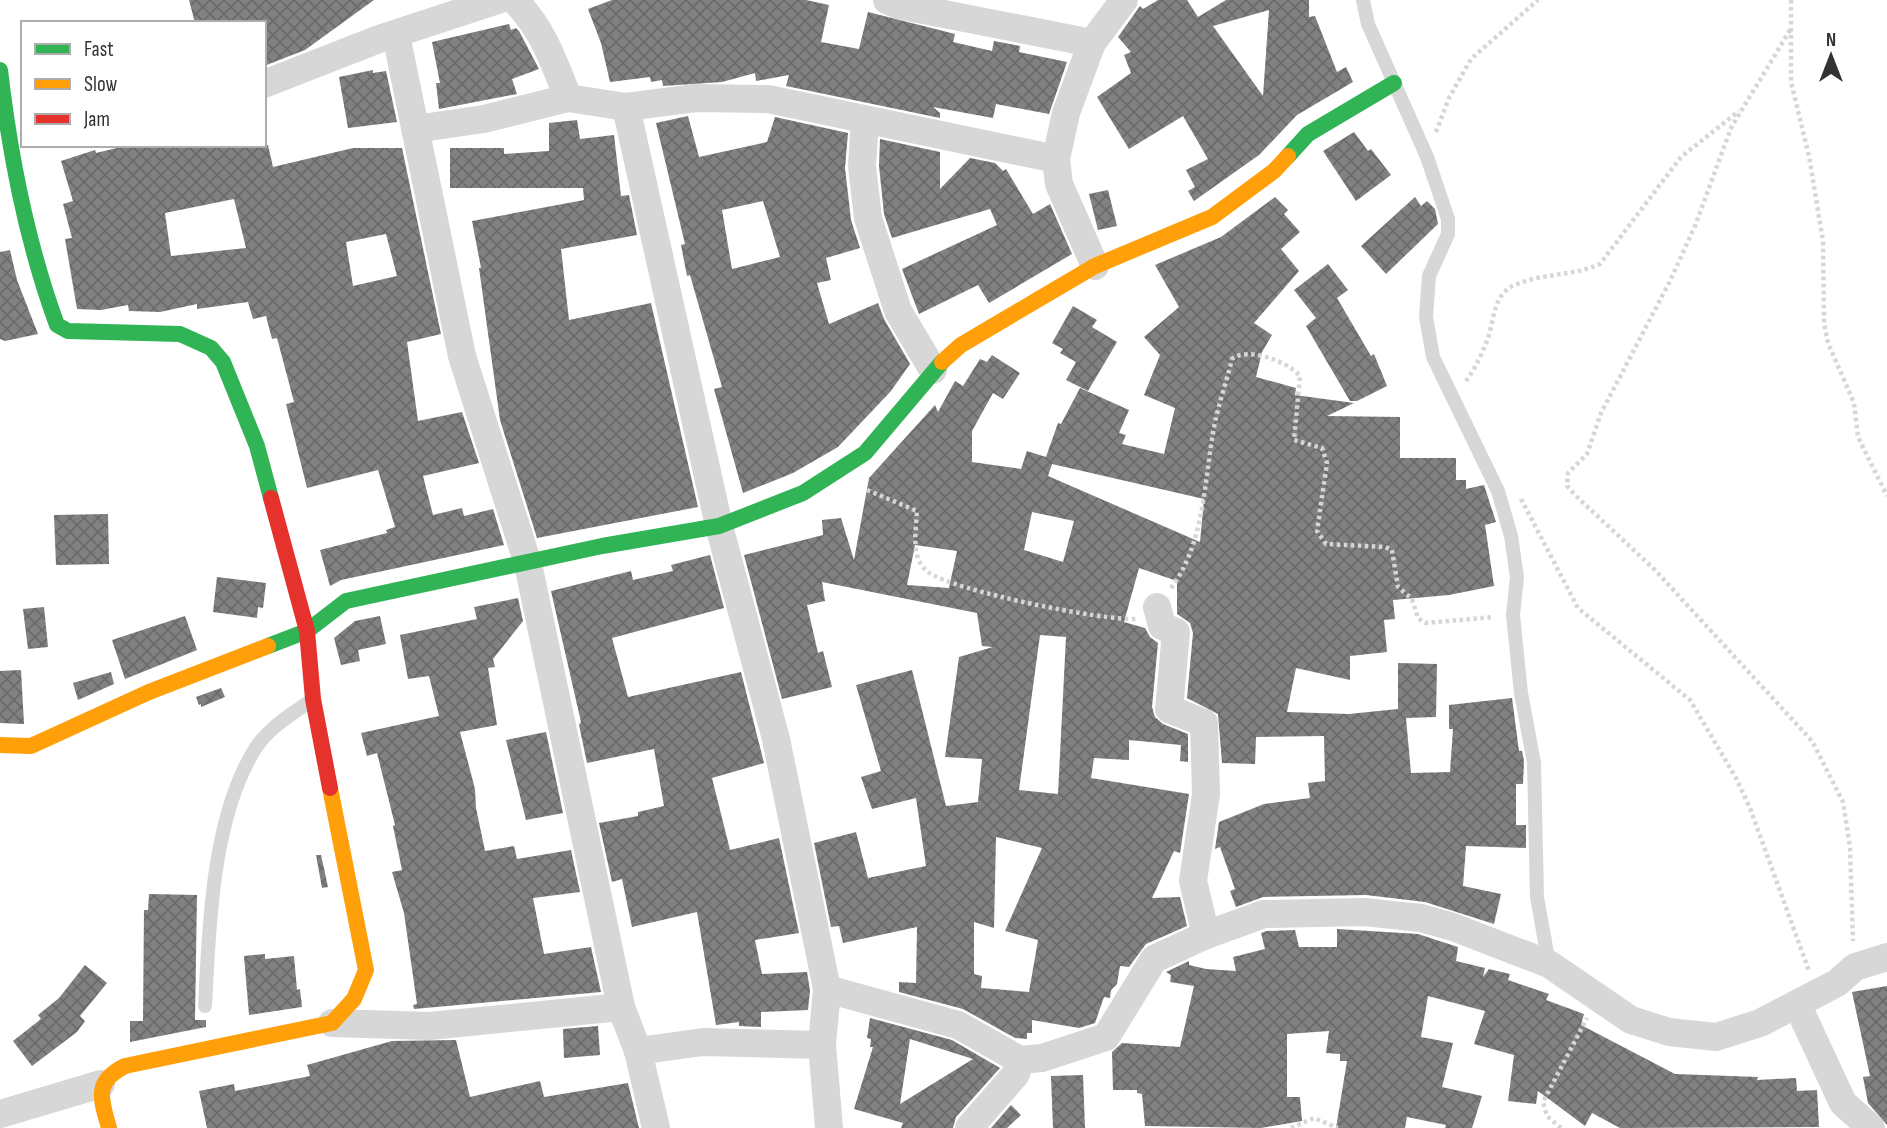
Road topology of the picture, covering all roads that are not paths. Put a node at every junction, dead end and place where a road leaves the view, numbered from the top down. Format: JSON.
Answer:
{"nodes":[{"id":1,"x":498,"y":0,"type":"edge"},
{"id":2,"x":514,"y":0,"type":"edge"},
{"id":3,"x":1124,"y":0,"type":"edge"},
{"id":4,"x":1363,"y":0,"type":"edge"},
{"id":5,"x":894,"y":2,"type":"edge"},
{"id":6,"x":396,"y":35,"type":"junction"},
{"id":7,"x":1092,"y":43,"type":"junction"},
{"id":8,"x":0,"y":70,"type":"edge"},
{"id":9,"x":266,"y":83,"type":"edge"},
{"id":10,"x":1394,"y":83,"type":"junction"},
{"id":11,"x":568,"y":98,"type":"junction"},
{"id":12,"x":626,"y":107,"type":"junction"},
{"id":13,"x":865,"y":120,"type":"junction"},
{"id":14,"x":415,"y":129,"type":"junction"},
{"id":15,"x":10,"y":142,"type":"edge"},
{"id":16,"x":1056,"y":159,"type":"junction"},
{"id":17,"x":1094,"y":266,"type":"junction"},
{"id":18,"x":933,"y":370,"type":"junction"},
{"id":19,"x":719,"y":526,"type":"junction"},
{"id":20,"x":527,"y":564,"type":"junction"},
{"id":21,"x":1157,"y":607,"type":"road end"},
{"id":22,"x":307,"y":631,"type":"junction"},
{"id":23,"x":313,"y":699,"type":"junction"},
{"id":24,"x":0,"y":745,"type":"edge"},
{"id":25,"x":1206,"y":934,"type":"junction"},
{"id":26,"x":1887,"y":957,"type":"edge"},
{"id":27,"x":1549,"y":964,"type":"junction"},
{"id":28,"x":827,"y":989,"type":"junction"},
{"id":29,"x":1807,"y":999,"type":"junction"},
{"id":30,"x":205,"y":1006,"type":"dead end"},
{"id":31,"x":621,"y":1007,"type":"junction"},
{"id":32,"x":332,"y":1023,"type":"junction"},
{"id":33,"x":822,"y":1045,"type":"junction"},
{"id":34,"x":638,"y":1051,"type":"junction"},
{"id":35,"x":1020,"y":1059,"type":"junction"},
{"id":36,"x":101,"y":1084,"type":"junction"},
{"id":37,"x":0,"y":1114,"type":"edge"},
{"id":38,"x":109,"y":1128,"type":"edge"},
{"id":39,"x":656,"y":1128,"type":"edge"},
{"id":40,"x":829,"y":1128,"type":"edge"},
{"id":41,"x":969,"y":1128,"type":"edge"},
{"id":42,"x":1871,"y":1128,"type":"edge"}],
"edges":[{"from":1,"to":6,"type":"street"},
{"from":2,"to":11,"type":"street"},
{"from":3,"to":7,"type":"street"},
{"from":4,"to":10,"type":"lane"},
{"from":5,"to":7,"type":"street"},
{"from":6,"to":9,"type":"street"},
{"from":6,"to":14,"type":"street"},
{"from":7,"to":16,"type":"street"},
{"from":8,"to":15,"type":"street"},
{"from":10,"to":17,"type":"street"},
{"from":10,"to":27,"type":"lane"},
{"from":11,"to":12,"type":"street"},
{"from":11,"to":14,"type":"street"},
{"from":12,"to":13,"type":"street"},
{"from":12,"to":19,"type":"street"},
{"from":13,"to":16,"type":"street"},
{"from":13,"to":18,"type":"street"},
{"from":14,"to":20,"type":"street"},
{"from":15,"to":22,"type":"street"},
{"from":16,"to":17,"type":"street"},
{"from":17,"to":18,"type":"street"},
{"from":18,"to":19,"type":"street"},
{"from":19,"to":20,"type":"street"},
{"from":19,"to":28,"type":"street"},
{"from":20,"to":22,"type":"street"},
{"from":20,"to":31,"type":"street"},
{"from":21,"to":25,"type":"street"},
{"from":22,"to":23,"type":"street"},
{"from":22,"to":24,"type":"street"},
{"from":23,"to":30,"type":"lane"},
{"from":23,"to":32,"type":"street"},
{"from":25,"to":27,"type":"street"},
{"from":25,"to":35,"type":"street"},
{"from":26,"to":29,"type":"street"},
{"from":27,"to":29,"type":"street"},
{"from":28,"to":33,"type":"street"},
{"from":28,"to":35,"type":"street"},
{"from":29,"to":42,"type":"street"},
{"from":31,"to":32,"type":"street"},
{"from":31,"to":34,"type":"street"},
{"from":32,"to":36,"type":"street"},
{"from":33,"to":34,"type":"street"},
{"from":33,"to":40,"type":"street"},
{"from":34,"to":39,"type":"street"},
{"from":35,"to":41,"type":"street"},
{"from":36,"to":37,"type":"street"},
{"from":36,"to":38,"type":"street"}]}
